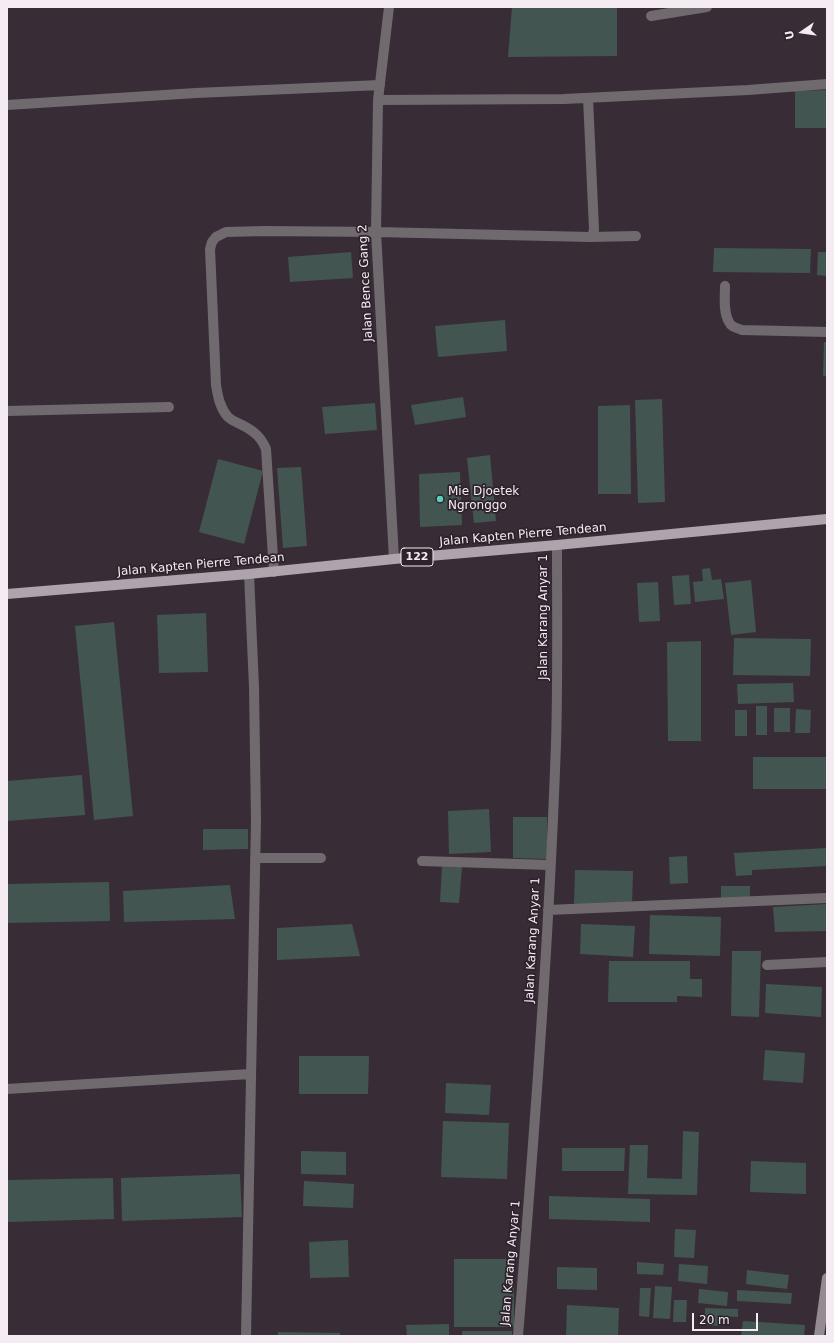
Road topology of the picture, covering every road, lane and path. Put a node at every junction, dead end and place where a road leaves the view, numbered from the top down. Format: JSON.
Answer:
{"nodes":[{"id":1,"x":389,"y":7,"type":"edge"},
{"id":2,"x":707,"y":7,"type":"edge"},
{"id":3,"x":650,"y":16,"type":"dead end"},
{"id":4,"x":827,"y":84,"type":"edge"},
{"id":5,"x":380,"y":85,"type":"junction"},
{"id":6,"x":588,"y":98,"type":"junction"},
{"id":7,"x":378,"y":100,"type":"junction"},
{"id":8,"x":7,"y":105,"type":"edge"},
{"id":9,"x":376,"y":232,"type":"junction"},
{"id":10,"x":636,"y":236,"type":"dead end"},
{"id":11,"x":590,"y":237,"type":"junction"},
{"id":12,"x":725,"y":286,"type":"dead end"},
{"id":13,"x":827,"y":332,"type":"edge"},
{"id":14,"x":169,"y":407,"type":"dead end"},
{"id":15,"x":7,"y":411,"type":"edge"},
{"id":16,"x":827,"y":519,"type":"edge"},
{"id":17,"x":557,"y":545,"type":"junction"},
{"id":18,"x":394,"y":559,"type":"junction"},
{"id":19,"x":274,"y":572,"type":"junction"},
{"id":20,"x":249,"y":574,"type":"junction"},
{"id":21,"x":7,"y":594,"type":"edge"},
{"id":22,"x":255,"y":858,"type":"junction"},
{"id":23,"x":321,"y":858,"type":"dead end"},
{"id":24,"x":422,"y":860,"type":"dead end"},
{"id":25,"x":550,"y":865,"type":"junction"},
{"id":26,"x":827,"y":898,"type":"edge"},
{"id":27,"x":548,"y":910,"type":"junction"},
{"id":28,"x":827,"y":962,"type":"edge"},
{"id":29,"x":767,"y":965,"type":"dead end"},
{"id":30,"x":250,"y":1074,"type":"junction"},
{"id":31,"x":7,"y":1088,"type":"edge"},
{"id":32,"x":827,"y":1278,"type":"edge"},
{"id":33,"x":246,"y":1336,"type":"edge"},
{"id":34,"x":518,"y":1336,"type":"edge"},
{"id":35,"x":819,"y":1336,"type":"edge"}],
"edges":[{"from":1,"to":5,"type":"street","name":"Jalan Bence Gang 2"},
{"from":2,"to":3,"type":"street"},
{"from":4,"to":6,"type":"street"},
{"from":5,"to":7,"type":"street","name":"Jalan Bence Gang 2"},
{"from":5,"to":8,"type":"street"},
{"from":6,"to":7,"type":"street"},
{"from":6,"to":11,"type":"street"},
{"from":7,"to":9,"type":"street","name":"Jalan Bence Gang 2"},
{"from":9,"to":11,"type":"street"},
{"from":9,"to":18,"type":"street","name":"Jalan Bence Gang 2"},
{"from":9,"to":19,"type":"street"},
{"from":10,"to":11,"type":"street"},
{"from":12,"to":13,"type":"street"},
{"from":14,"to":15,"type":"street"},
{"from":16,"to":17,"type":"main road","name":"Jalan Kapten Pierre Tendean","number":"122"},
{"from":17,"to":18,"type":"main road","name":"Jalan Kapten Pierre Tendean","number":"122"},
{"from":17,"to":25,"type":"street","name":"Jalan Karang Anyar 1"},
{"from":18,"to":19,"type":"main road","name":"Jalan Kapten Pierre Tendean","number":"122"},
{"from":19,"to":20,"type":"main road","name":"Jalan Kapten Pierre Tendean","number":"122"},
{"from":20,"to":21,"type":"main road","name":"Jalan Kapten Pierre Tendean","number":"122"},
{"from":20,"to":22,"type":"street"},
{"from":22,"to":23,"type":"street"},
{"from":22,"to":30,"type":"street"},
{"from":24,"to":25,"type":"street"},
{"from":25,"to":27,"type":"street","name":"Jalan Karang Anyar 1"},
{"from":26,"to":27,"type":"street"},
{"from":27,"to":34,"type":"street","name":"Jalan Karang Anyar 1"},
{"from":28,"to":29,"type":"street"},
{"from":30,"to":31,"type":"street"},
{"from":30,"to":33,"type":"street"},
{"from":32,"to":35,"type":"main road"}]}
